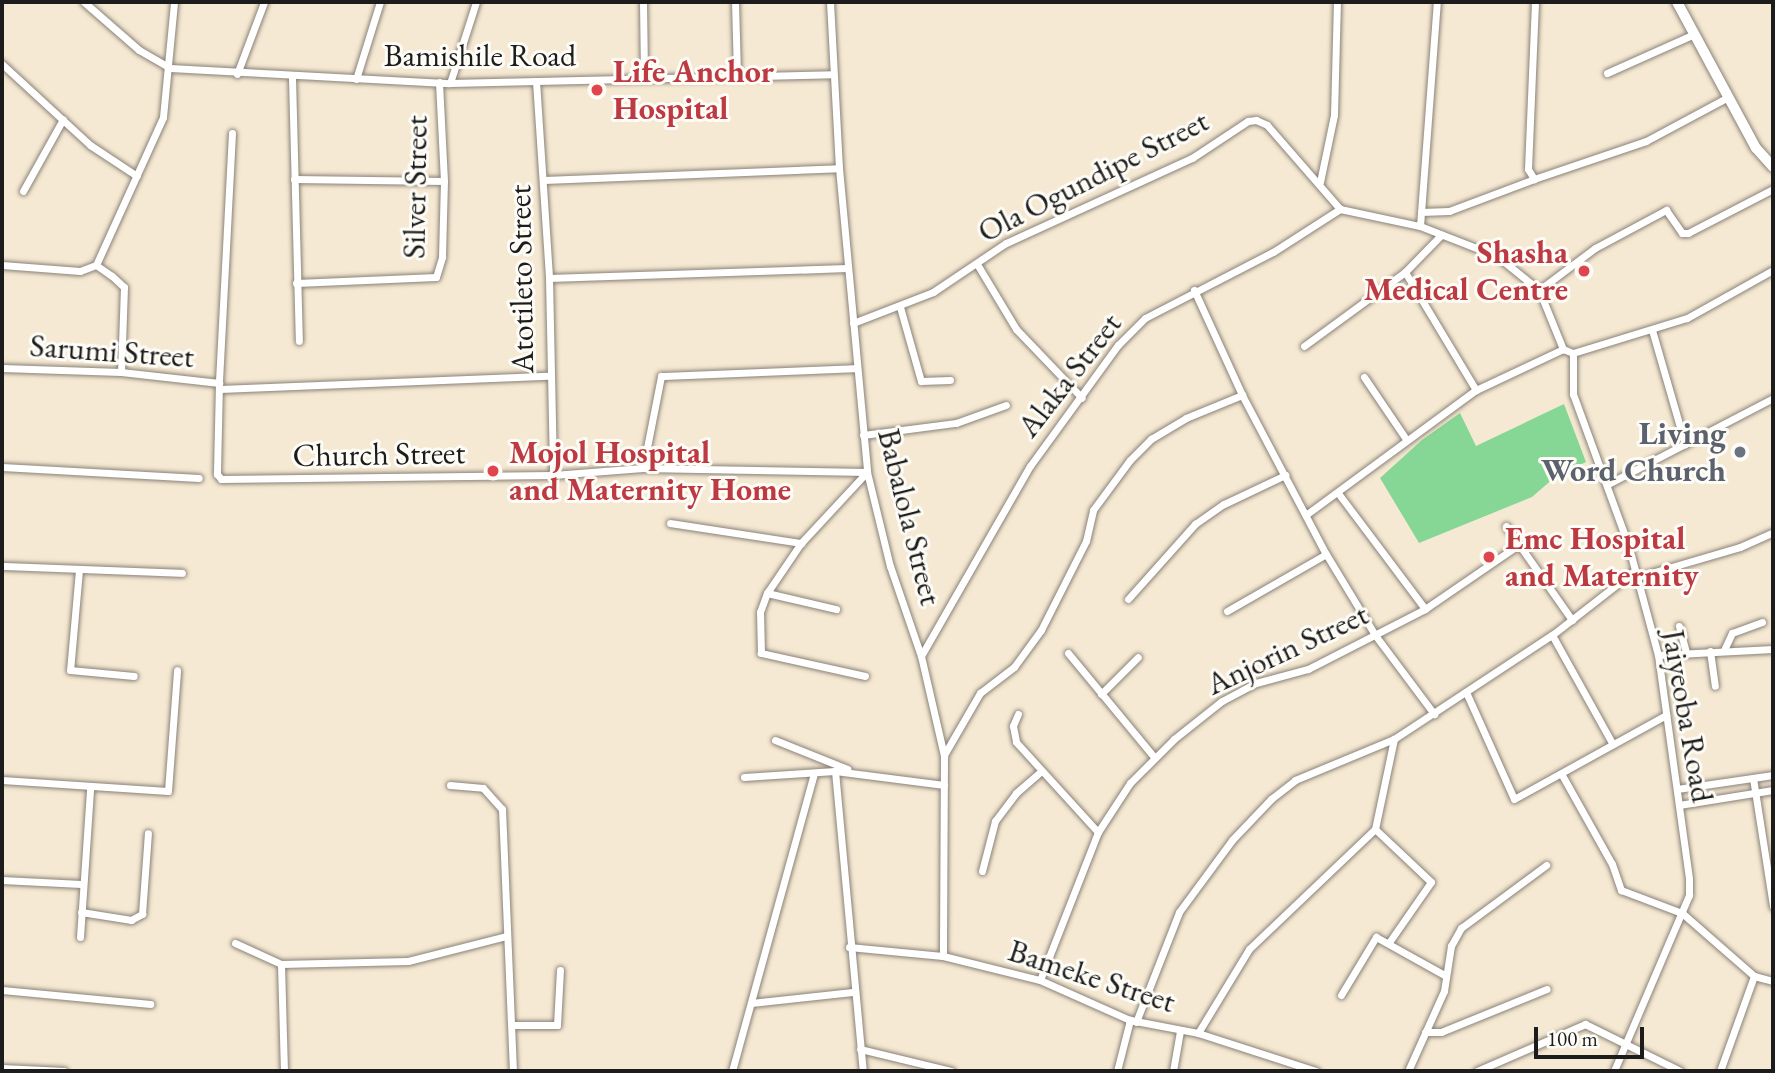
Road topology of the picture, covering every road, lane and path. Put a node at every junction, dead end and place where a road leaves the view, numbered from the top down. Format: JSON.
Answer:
{"nodes":[{"id":1,"x":85,"y":2,"type":"edge"},
{"id":2,"x":174,"y":2,"type":"edge"},
{"id":3,"x":264,"y":2,"type":"edge"},
{"id":4,"x":380,"y":2,"type":"edge"},
{"id":5,"x":476,"y":2,"type":"edge"},
{"id":6,"x":643,"y":2,"type":"edge"},
{"id":7,"x":735,"y":2,"type":"edge"},
{"id":8,"x":830,"y":2,"type":"edge"},
{"id":9,"x":1337,"y":2,"type":"edge"},
{"id":10,"x":1437,"y":2,"type":"edge"},
{"id":11,"x":1535,"y":2,"type":"edge"},
{"id":12,"x":1677,"y":2,"type":"edge"},
{"id":13,"x":1694,"y":34,"type":"junction"},
{"id":14,"x":5,"y":67,"type":"edge"},
{"id":15,"x":170,"y":68,"type":"junction"},
{"id":16,"x":237,"y":74,"type":"junction"},
{"id":17,"x":737,"y":74,"type":"junction"},
{"id":18,"x":833,"y":74,"type":"junction"},
{"id":19,"x":1607,"y":74,"type":"dead end"},
{"id":20,"x":292,"y":78,"type":"junction"},
{"id":21,"x":644,"y":78,"type":"junction"},
{"id":22,"x":356,"y":79,"type":"junction"},
{"id":23,"x":2,"y":80,"type":"edge"},
{"id":24,"x":536,"y":81,"type":"junction"},
{"id":25,"x":439,"y":82,"type":"junction"},
{"id":26,"x":450,"y":83,"type":"junction"},
{"id":27,"x":1728,"y":97,"type":"junction"},
{"id":28,"x":63,"y":119,"type":"junction"},
{"id":29,"x":232,"y":133,"type":"dead end"},
{"id":30,"x":1773,"y":167,"type":"edge"},
{"id":31,"x":839,"y":168,"type":"junction"},
{"id":32,"x":137,"y":176,"type":"junction"},
{"id":33,"x":294,"y":179,"type":"junction"},
{"id":34,"x":1534,"y":179,"type":"junction"},
{"id":35,"x":544,"y":180,"type":"junction"},
{"id":36,"x":444,"y":181,"type":"junction"},
{"id":37,"x":1320,"y":182,"type":"junction"},
{"id":38,"x":1773,"y":189,"type":"edge"},
{"id":39,"x":23,"y":191,"type":"dead end"},
{"id":40,"x":1340,"y":209,"type":"junction"},
{"id":41,"x":1421,"y":212,"type":"junction"},
{"id":42,"x":1420,"y":226,"type":"junction"},
{"id":43,"x":1441,"y":235,"type":"junction"},
{"id":44,"x":977,"y":264,"type":"junction"},
{"id":45,"x":2,"y":265,"type":"edge"},
{"id":46,"x":96,"y":265,"type":"junction"},
{"id":47,"x":847,"y":268,"type":"junction"},
{"id":48,"x":1773,"y":270,"type":"edge"},
{"id":49,"x":1405,"y":272,"type":"junction"},
{"id":50,"x":549,"y":278,"type":"junction"},
{"id":51,"x":296,"y":283,"type":"junction"},
{"id":52,"x":1194,"y":290,"type":"junction"},
{"id":53,"x":1539,"y":290,"type":"junction"},
{"id":54,"x":900,"y":307,"type":"junction"},
{"id":55,"x":853,"y":323,"type":"junction"},
{"id":56,"x":1652,"y":330,"type":"junction"},
{"id":57,"x":299,"y":341,"type":"dead end"},
{"id":58,"x":1304,"y":346,"type":"dead end"},
{"id":59,"x":1563,"y":349,"type":"junction"},
{"id":60,"x":1573,"y":353,"type":"junction"},
{"id":61,"x":2,"y":368,"type":"edge"},
{"id":62,"x":856,"y":368,"type":"junction"},
{"id":63,"x":121,"y":372,"type":"junction"},
{"id":64,"x":548,"y":376,"type":"junction"},
{"id":65,"x":1364,"y":377,"type":"dead end"},
{"id":66,"x":950,"y":380,"type":"dead end"},
{"id":67,"x":220,"y":386,"type":"junction"},
{"id":68,"x":1476,"y":390,"type":"junction"},
{"id":69,"x":1242,"y":395,"type":"junction"},
{"id":70,"x":1082,"y":398,"type":"junction"},
{"id":71,"x":1773,"y":398,"type":"edge"},
{"id":72,"x":1006,"y":405,"type":"dead end"},
{"id":73,"x":863,"y":435,"type":"junction"},
{"id":74,"x":1406,"y":439,"type":"junction"},
{"id":75,"x":1685,"y":444,"type":"junction"},
{"id":76,"x":2,"y":467,"type":"edge"},
{"id":77,"x":643,"y":468,"type":"junction"},
{"id":78,"x":867,"y":472,"type":"junction"},
{"id":79,"x":552,"y":475,"type":"junction"},
{"id":80,"x":1285,"y":475,"type":"junction"},
{"id":81,"x":199,"y":478,"type":"dead end"},
{"id":82,"x":1608,"y":484,"type":"junction"},
{"id":83,"x":1338,"y":493,"type":"junction"},
{"id":84,"x":1307,"y":514,"type":"junction"},
{"id":85,"x":670,"y":523,"type":"dead end"},
{"id":86,"x":1506,"y":526,"type":"dead end"},
{"id":87,"x":1773,"y":532,"type":"edge"},
{"id":88,"x":801,"y":542,"type":"junction"},
{"id":89,"x":1518,"y":545,"type":"junction"},
{"id":90,"x":1326,"y":554,"type":"junction"},
{"id":91,"x":2,"y":566,"type":"edge"},
{"id":92,"x":79,"y":570,"type":"junction"},
{"id":93,"x":182,"y":573,"type":"dead end"},
{"id":94,"x":1633,"y":575,"type":"junction"},
{"id":95,"x":767,"y":593,"type":"junction"},
{"id":96,"x":1128,"y":599,"type":"dead end"},
{"id":97,"x":835,"y":609,"type":"dead end"},
{"id":98,"x":1425,"y":609,"type":"junction"},
{"id":99,"x":1227,"y":611,"type":"dead end"},
{"id":100,"x":1572,"y":620,"type":"junction"},
{"id":101,"x":1762,"y":622,"type":"dead end"},
{"id":102,"x":1679,"y":626,"type":"dead end"},
{"id":103,"x":1375,"y":635,"type":"junction"},
{"id":104,"x":1552,"y":635,"type":"junction"},
{"id":105,"x":1773,"y":649,"type":"edge"},
{"id":106,"x":1724,"y":650,"type":"junction"},
{"id":107,"x":1710,"y":651,"type":"junction"},
{"id":108,"x":1686,"y":652,"type":"junction"},
{"id":109,"x":1068,"y":653,"type":"dead end"},
{"id":110,"x":1658,"y":655,"type":"junction"},
{"id":111,"x":921,"y":656,"type":"junction"},
{"id":112,"x":1138,"y":657,"type":"dead end"},
{"id":113,"x":177,"y":670,"type":"dead end"},
{"id":114,"x":134,"y":676,"type":"dead end"},
{"id":115,"x":865,"y":676,"type":"dead end"},
{"id":116,"x":1715,"y":686,"type":"dead end"},
{"id":117,"x":1466,"y":692,"type":"junction"},
{"id":118,"x":1101,"y":694,"type":"junction"},
{"id":119,"x":1018,"y":714,"type":"dead end"},
{"id":120,"x":1434,"y":714,"type":"junction"},
{"id":121,"x":1665,"y":715,"type":"junction"},
{"id":122,"x":1394,"y":739,"type":"junction"},
{"id":123,"x":775,"y":740,"type":"dead end"},
{"id":124,"x":1612,"y":743,"type":"junction"},
{"id":125,"x":944,"y":756,"type":"junction"},
{"id":126,"x":1154,"y":757,"type":"junction"},
{"id":127,"x":835,"y":771,"type":"junction"},
{"id":128,"x":1041,"y":771,"type":"junction"},
{"id":129,"x":854,"y":772,"type":"junction"},
{"id":130,"x":814,"y":773,"type":"junction"},
{"id":131,"x":1562,"y":775,"type":"junction"},
{"id":132,"x":1773,"y":775,"type":"edge"},
{"id":133,"x":744,"y":777,"type":"dead end"},
{"id":134,"x":1753,"y":778,"type":"junction"},
{"id":135,"x":2,"y":780,"type":"edge"},
{"id":136,"x":450,"y":785,"type":"dead end"},
{"id":137,"x":943,"y":785,"type":"junction"},
{"id":138,"x":90,"y":789,"type":"junction"},
{"id":139,"x":1677,"y":789,"type":"junction"},
{"id":140,"x":1773,"y":790,"type":"edge"},
{"id":141,"x":1757,"y":793,"type":"junction"},
{"id":142,"x":1679,"y":805,"type":"junction"},
{"id":143,"x":1376,"y":829,"type":"junction"},
{"id":144,"x":1098,"y":832,"type":"junction"},
{"id":145,"x":148,"y":833,"type":"dead end"},
{"id":146,"x":1773,"y":847,"type":"edge"},
{"id":147,"x":1764,"y":848,"type":"junction"},
{"id":148,"x":1546,"y":865,"type":"dead end"},
{"id":149,"x":982,"y":871,"type":"dead end"},
{"id":150,"x":2,"y":880,"type":"edge"},
{"id":151,"x":81,"y":884,"type":"junction"},
{"id":152,"x":1773,"y":906,"type":"edge"},
{"id":153,"x":81,"y":912,"type":"junction"},
{"id":154,"x":1682,"y":913,"type":"junction"},
{"id":155,"x":506,"y":936,"type":"junction"},
{"id":156,"x":80,"y":937,"type":"dead end"},
{"id":157,"x":1390,"y":941,"type":"junction"},
{"id":158,"x":235,"y":943,"type":"dead end"},
{"id":159,"x":849,"y":947,"type":"junction"},
{"id":160,"x":943,"y":956,"type":"junction"},
{"id":161,"x":281,"y":964,"type":"junction"},
{"id":162,"x":560,"y":970,"type":"dead end"},
{"id":163,"x":1446,"y":976,"type":"junction"},
{"id":164,"x":1754,"y":976,"type":"junction"},
{"id":165,"x":1040,"y":980,"type":"junction"},
{"id":166,"x":1773,"y":981,"type":"edge"},
{"id":167,"x":1547,"y":989,"type":"dead end"},
{"id":168,"x":2,"y":990,"type":"edge"},
{"id":169,"x":852,"y":992,"type":"junction"},
{"id":170,"x":1341,"y":995,"type":"dead end"},
{"id":171,"x":751,"y":1003,"type":"junction"},
{"id":172,"x":150,"y":1004,"type":"dead end"},
{"id":173,"x":1133,"y":1021,"type":"junction"},
{"id":174,"x":513,"y":1026,"type":"junction"},
{"id":175,"x":1180,"y":1031,"type":"junction"},
{"id":176,"x":1425,"y":1032,"type":"junction"},
{"id":177,"x":1198,"y":1033,"type":"junction"},
{"id":178,"x":1626,"y":1045,"type":"junction"},
{"id":179,"x":860,"y":1049,"type":"junction"},
{"id":180,"x":2,"y":1068,"type":"edge"},
{"id":181,"x":64,"y":1071,"type":"edge"},
{"id":182,"x":284,"y":1071,"type":"edge"},
{"id":183,"x":513,"y":1071,"type":"edge"},
{"id":184,"x":732,"y":1071,"type":"edge"},
{"id":185,"x":863,"y":1071,"type":"edge"},
{"id":186,"x":951,"y":1071,"type":"edge"},
{"id":187,"x":1117,"y":1071,"type":"edge"},
{"id":188,"x":1173,"y":1071,"type":"edge"},
{"id":189,"x":1316,"y":1071,"type":"edge"},
{"id":190,"x":1408,"y":1071,"type":"edge"},
{"id":191,"x":1477,"y":1071,"type":"edge"},
{"id":192,"x":1614,"y":1071,"type":"edge"},
{"id":193,"x":1680,"y":1071,"type":"edge"},
{"id":194,"x":1720,"y":1071,"type":"edge"}],
"edges":[{"from":1,"to":15,"type":"street"},
{"from":2,"to":15,"type":"street"},
{"from":3,"to":16,"type":"street"},
{"from":4,"to":22,"type":"street"},
{"from":5,"to":26,"type":"street"},
{"from":6,"to":21,"type":"street"},
{"from":7,"to":17,"type":"street"},
{"from":8,"to":18,"type":"street","name":"Babalola Street"},
{"from":9,"to":37,"type":"street"},
{"from":10,"to":41,"type":"street"},
{"from":11,"to":34,"type":"street"},
{"from":12,"to":13,"type":"street"},
{"from":13,"to":19,"type":"street"},
{"from":13,"to":27,"type":"street"},
{"from":14,"to":23,"type":"street"},
{"from":14,"to":28,"type":"street"},
{"from":15,"to":16,"type":"street","name":"Bamishile Road"},
{"from":15,"to":32,"type":"street"},
{"from":16,"to":20,"type":"street","name":"Bamishile Road"},
{"from":17,"to":18,"type":"street","name":"Bamishile Road"},
{"from":17,"to":21,"type":"street","name":"Bamishile Road"},
{"from":18,"to":31,"type":"street","name":"Babalola Street"},
{"from":20,"to":22,"type":"street","name":"Bamishile Road"},
{"from":20,"to":33,"type":"street"},
{"from":21,"to":24,"type":"street","name":"Bamishile Road"},
{"from":22,"to":25,"type":"street","name":"Bamishile Road"},
{"from":24,"to":26,"type":"street","name":"Bamishile Road"},
{"from":24,"to":35,"type":"street","name":"Atotileto Street"},
{"from":25,"to":26,"type":"street","name":"Bamishile Road"},
{"from":25,"to":36,"type":"street","name":"Silver Street"},
{"from":27,"to":30,"type":"street"},
{"from":27,"to":34,"type":"street"},
{"from":28,"to":32,"type":"street"},
{"from":28,"to":39,"type":"street"},
{"from":29,"to":67,"type":"street"},
{"from":31,"to":35,"type":"street"},
{"from":31,"to":47,"type":"street","name":"Babalola Street"},
{"from":32,"to":46,"type":"street"},
{"from":33,"to":36,"type":"street"},
{"from":33,"to":51,"type":"street"},
{"from":34,"to":41,"type":"street"},
{"from":35,"to":50,"type":"street","name":"Atotileto Street"},
{"from":36,"to":51,"type":"street","name":"Silver Street"},
{"from":37,"to":40,"type":"street","name":"Ola Ogundipe Street"},
{"from":37,"to":44,"type":"street","name":"Ola Ogundipe Street"},
{"from":38,"to":53,"type":"street"},
{"from":40,"to":42,"type":"street"},
{"from":40,"to":52,"type":"street","name":"Alaka Street"},
{"from":41,"to":42,"type":"street"},
{"from":42,"to":43,"type":"street"},
{"from":43,"to":49,"type":"street"},
{"from":43,"to":53,"type":"street"},
{"from":44,"to":54,"type":"street","name":"Ola Ogundipe Street"},
{"from":44,"to":70,"type":"street"},
{"from":45,"to":46,"type":"street"},
{"from":46,"to":63,"type":"street"},
{"from":47,"to":50,"type":"street"},
{"from":47,"to":55,"type":"street","name":"Babalola Street"},
{"from":48,"to":56,"type":"street"},
{"from":49,"to":58,"type":"street"},
{"from":49,"to":68,"type":"street"},
{"from":50,"to":64,"type":"street","name":"Atotileto Street"},
{"from":51,"to":57,"type":"street"},
{"from":52,"to":69,"type":"street"},
{"from":52,"to":70,"type":"street","name":"Alaka Street"},
{"from":53,"to":59,"type":"street"},
{"from":54,"to":55,"type":"street","name":"Ola Ogundipe Street"},
{"from":54,"to":66,"type":"street"},
{"from":55,"to":62,"type":"street","name":"Babalola Street"},
{"from":56,"to":60,"type":"street"},
{"from":56,"to":75,"type":"street"},
{"from":59,"to":60,"type":"street"},
{"from":59,"to":68,"type":"street"},
{"from":60,"to":82,"type":"street","name":"Jaiyeoba Road"},
{"from":61,"to":63,"type":"street","name":"Sarumi Street"},
{"from":62,"to":73,"type":"street","name":"Babalola Street"},
{"from":62,"to":77,"type":"street"},
{"from":63,"to":67,"type":"street","name":"Sarumi Street"},
{"from":64,"to":67,"type":"street","name":"Sarumi Street"},
{"from":64,"to":79,"type":"street","name":"Atotileto Street"},
{"from":65,"to":74,"type":"street"},
{"from":67,"to":79,"type":"street","name":"Church Street"},
{"from":68,"to":74,"type":"street"},
{"from":69,"to":80,"type":"street"},
{"from":69,"to":125,"type":"street"},
{"from":70,"to":111,"type":"street","name":"Alaka Street"},
{"from":71,"to":75,"type":"street"},
{"from":72,"to":73,"type":"street"},
{"from":73,"to":78,"type":"street","name":"Babalola Street"},
{"from":74,"to":83,"type":"street"},
{"from":75,"to":82,"type":"street"},
{"from":76,"to":81,"type":"street"},
{"from":77,"to":78,"type":"street","name":"Church Street"},
{"from":77,"to":79,"type":"street","name":"Church Street"},
{"from":78,"to":88,"type":"street"},
{"from":78,"to":111,"type":"street","name":"Babalola Street"},
{"from":80,"to":84,"type":"street"},
{"from":80,"to":96,"type":"street"},
{"from":82,"to":94,"type":"street","name":"Jaiyeoba Road"},
{"from":83,"to":84,"type":"street"},
{"from":83,"to":98,"type":"street"},
{"from":84,"to":90,"type":"street"},
{"from":85,"to":88,"type":"street"},
{"from":86,"to":89,"type":"street"},
{"from":87,"to":94,"type":"street"},
{"from":88,"to":95,"type":"street"},
{"from":89,"to":98,"type":"street","name":"Anjorin Street"},
{"from":89,"to":100,"type":"street"},
{"from":90,"to":99,"type":"street"},
{"from":90,"to":103,"type":"street"},
{"from":91,"to":92,"type":"street"},
{"from":92,"to":93,"type":"street"},
{"from":92,"to":114,"type":"street"},
{"from":94,"to":100,"type":"street"},
{"from":94,"to":110,"type":"street","name":"Jaiyeoba Road"},
{"from":95,"to":97,"type":"street"},
{"from":95,"to":115,"type":"street"},
{"from":98,"to":103,"type":"street","name":"Anjorin Street"},
{"from":100,"to":104,"type":"street"},
{"from":101,"to":106,"type":"street"},
{"from":102,"to":108,"type":"street"},
{"from":103,"to":120,"type":"street"},
{"from":103,"to":126,"type":"street","name":"Anjorin Street"},
{"from":104,"to":117,"type":"street"},
{"from":104,"to":124,"type":"street"},
{"from":105,"to":106,"type":"street"},
{"from":106,"to":107,"type":"street"},
{"from":107,"to":108,"type":"street"},
{"from":107,"to":116,"type":"street"},
{"from":108,"to":110,"type":"street"},
{"from":109,"to":118,"type":"street"},
{"from":110,"to":121,"type":"street","name":"Jaiyeoba Road"},
{"from":111,"to":125,"type":"street","name":"Babalola Street"},
{"from":112,"to":118,"type":"street"},
{"from":113,"to":138,"type":"street"},
{"from":117,"to":120,"type":"street"},
{"from":117,"to":131,"type":"street"},
{"from":118,"to":126,"type":"street"},
{"from":119,"to":128,"type":"street"},
{"from":120,"to":122,"type":"street"},
{"from":121,"to":124,"type":"street"},
{"from":121,"to":139,"type":"street","name":"Jaiyeoba Road"},
{"from":122,"to":143,"type":"street"},
{"from":122,"to":173,"type":"street"},
{"from":123,"to":129,"type":"street"},
{"from":124,"to":131,"type":"street"},
{"from":125,"to":137,"type":"street","name":"Babalola Street"},
{"from":126,"to":144,"type":"street","name":"Anjorin Street"},
{"from":127,"to":129,"type":"street"},
{"from":127,"to":130,"type":"street"},
{"from":127,"to":159,"type":"street"},
{"from":128,"to":144,"type":"street"},
{"from":128,"to":149,"type":"street"},
{"from":129,"to":137,"type":"street"},
{"from":130,"to":133,"type":"street"},
{"from":130,"to":171,"type":"street"},
{"from":131,"to":154,"type":"street"},
{"from":132,"to":134,"type":"street"},
{"from":134,"to":139,"type":"street"},
{"from":134,"to":141,"type":"street"},
{"from":135,"to":138,"type":"street"},
{"from":136,"to":155,"type":"street"},
{"from":137,"to":160,"type":"street","name":"Babalola Street"},
{"from":138,"to":151,"type":"street"},
{"from":139,"to":142,"type":"street","name":"Jaiyeoba Road"},
{"from":140,"to":141,"type":"street"},
{"from":141,"to":142,"type":"street"},
{"from":141,"to":147,"type":"street"},
{"from":142,"to":154,"type":"street","name":"Jaiyeoba Road"},
{"from":143,"to":157,"type":"street"},
{"from":143,"to":177,"type":"street"},
{"from":144,"to":165,"type":"street","name":"Anjorin Street"},
{"from":145,"to":153,"type":"street"},
{"from":146,"to":147,"type":"street"},
{"from":147,"to":152,"type":"street"},
{"from":148,"to":163,"type":"street"},
{"from":150,"to":151,"type":"street"},
{"from":151,"to":153,"type":"street"},
{"from":153,"to":156,"type":"street"},
{"from":154,"to":164,"type":"street"},
{"from":154,"to":178,"type":"street","name":"Jaiyeoba Road"},
{"from":155,"to":161,"type":"street"},
{"from":155,"to":174,"type":"street"},
{"from":157,"to":163,"type":"street"},
{"from":157,"to":170,"type":"street"},
{"from":158,"to":161,"type":"street"},
{"from":159,"to":160,"type":"street","name":"Bameke Street"},
{"from":159,"to":169,"type":"street"},
{"from":160,"to":165,"type":"street","name":"Bameke Street"},
{"from":161,"to":182,"type":"street"},
{"from":162,"to":174,"type":"street"},
{"from":163,"to":176,"type":"street"},
{"from":164,"to":166,"type":"street"},
{"from":164,"to":194,"type":"street"},
{"from":165,"to":173,"type":"street","name":"Bameke Street"},
{"from":167,"to":176,"type":"street"},
{"from":168,"to":172,"type":"street"},
{"from":169,"to":171,"type":"street"},
{"from":169,"to":179,"type":"street"},
{"from":171,"to":184,"type":"street"},
{"from":173,"to":175,"type":"street","name":"Bameke Street"},
{"from":173,"to":187,"type":"street"},
{"from":174,"to":183,"type":"street"},
{"from":175,"to":177,"type":"street","name":"Bameke Street"},
{"from":175,"to":188,"type":"street"},
{"from":176,"to":190,"type":"street"},
{"from":177,"to":189,"type":"street","name":"Bameke Street"},
{"from":178,"to":191,"type":"street"},
{"from":178,"to":192,"type":"street","name":"Jaiyeoba Road"},
{"from":178,"to":193,"type":"street"},
{"from":179,"to":185,"type":"street"},
{"from":179,"to":186,"type":"street"},
{"from":180,"to":181,"type":"street"}]}
